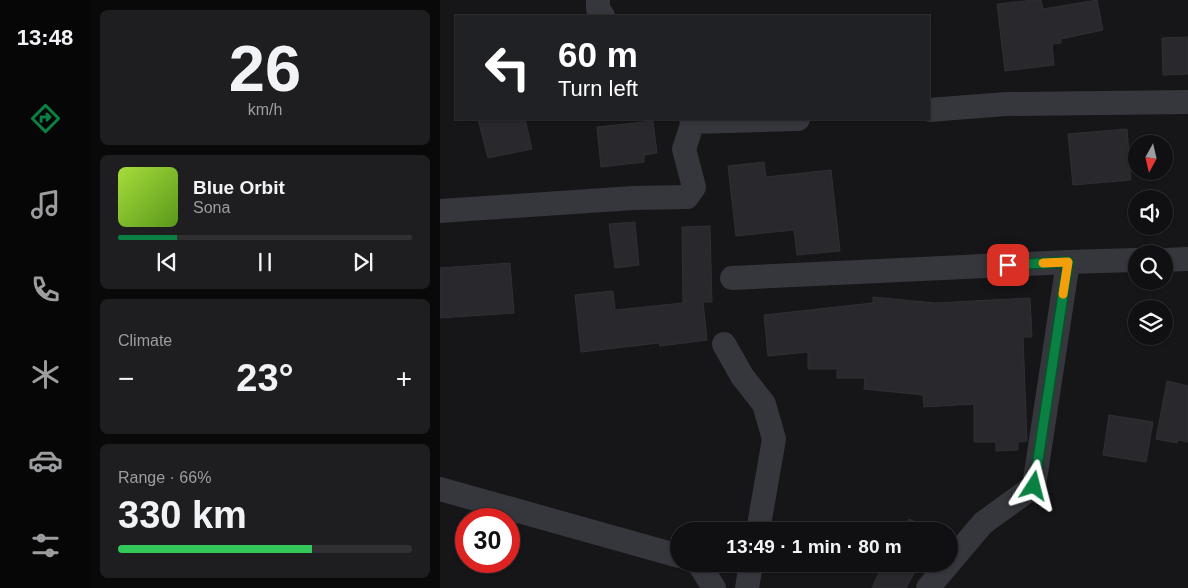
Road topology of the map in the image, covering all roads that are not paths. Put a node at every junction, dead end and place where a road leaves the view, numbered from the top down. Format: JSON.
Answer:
{"nodes":[{"id":1,"x":598,"y":0,"type":"edge"},
{"id":2,"x":602,"y":15,"type":"edge"},
{"id":3,"x":1188,"y":102,"type":"edge"},
{"id":4,"x":930,"y":110,"type":"edge"},
{"id":5,"x":692,"y":120,"type":"edge"},
{"id":6,"x":440,"y":211,"type":"edge"},
{"id":7,"x":1188,"y":259,"type":"edge"},
{"id":8,"x":1128,"y":260,"type":"edge"},
{"id":9,"x":1173,"y":260,"type":"edge"},
{"id":10,"x":1068,"y":262,"type":"junction"},
{"id":11,"x":732,"y":278,"type":"dead end"},
{"id":12,"x":724,"y":344,"type":"dead end"},
{"id":13,"x":440,"y":489,"type":"edge"},
{"id":14,"x":760,"y":522,"type":"edge"},
{"id":15,"x":670,"y":553,"type":"edge"},
{"id":16,"x":704,"y":572,"type":"edge"},
{"id":17,"x":750,"y":572,"type":"edge"},
{"id":18,"x":714,"y":588,"type":"edge"},
{"id":19,"x":747,"y":588,"type":"edge"},
{"id":20,"x":928,"y":588,"type":"edge"}],
"edges":[{"from":1,"to":2,"type":"street"},
{"from":3,"to":4,"type":"street"},
{"from":5,"to":6,"type":"street"},
{"from":7,"to":9,"type":"street"},
{"from":8,"to":10,"type":"street"},
{"from":10,"to":11,"type":"street"},
{"from":10,"to":20,"type":"street"},
{"from":12,"to":14,"type":"street"},
{"from":13,"to":15,"type":"street"},
{"from":16,"to":18,"type":"street"},
{"from":17,"to":19,"type":"street"}]}
